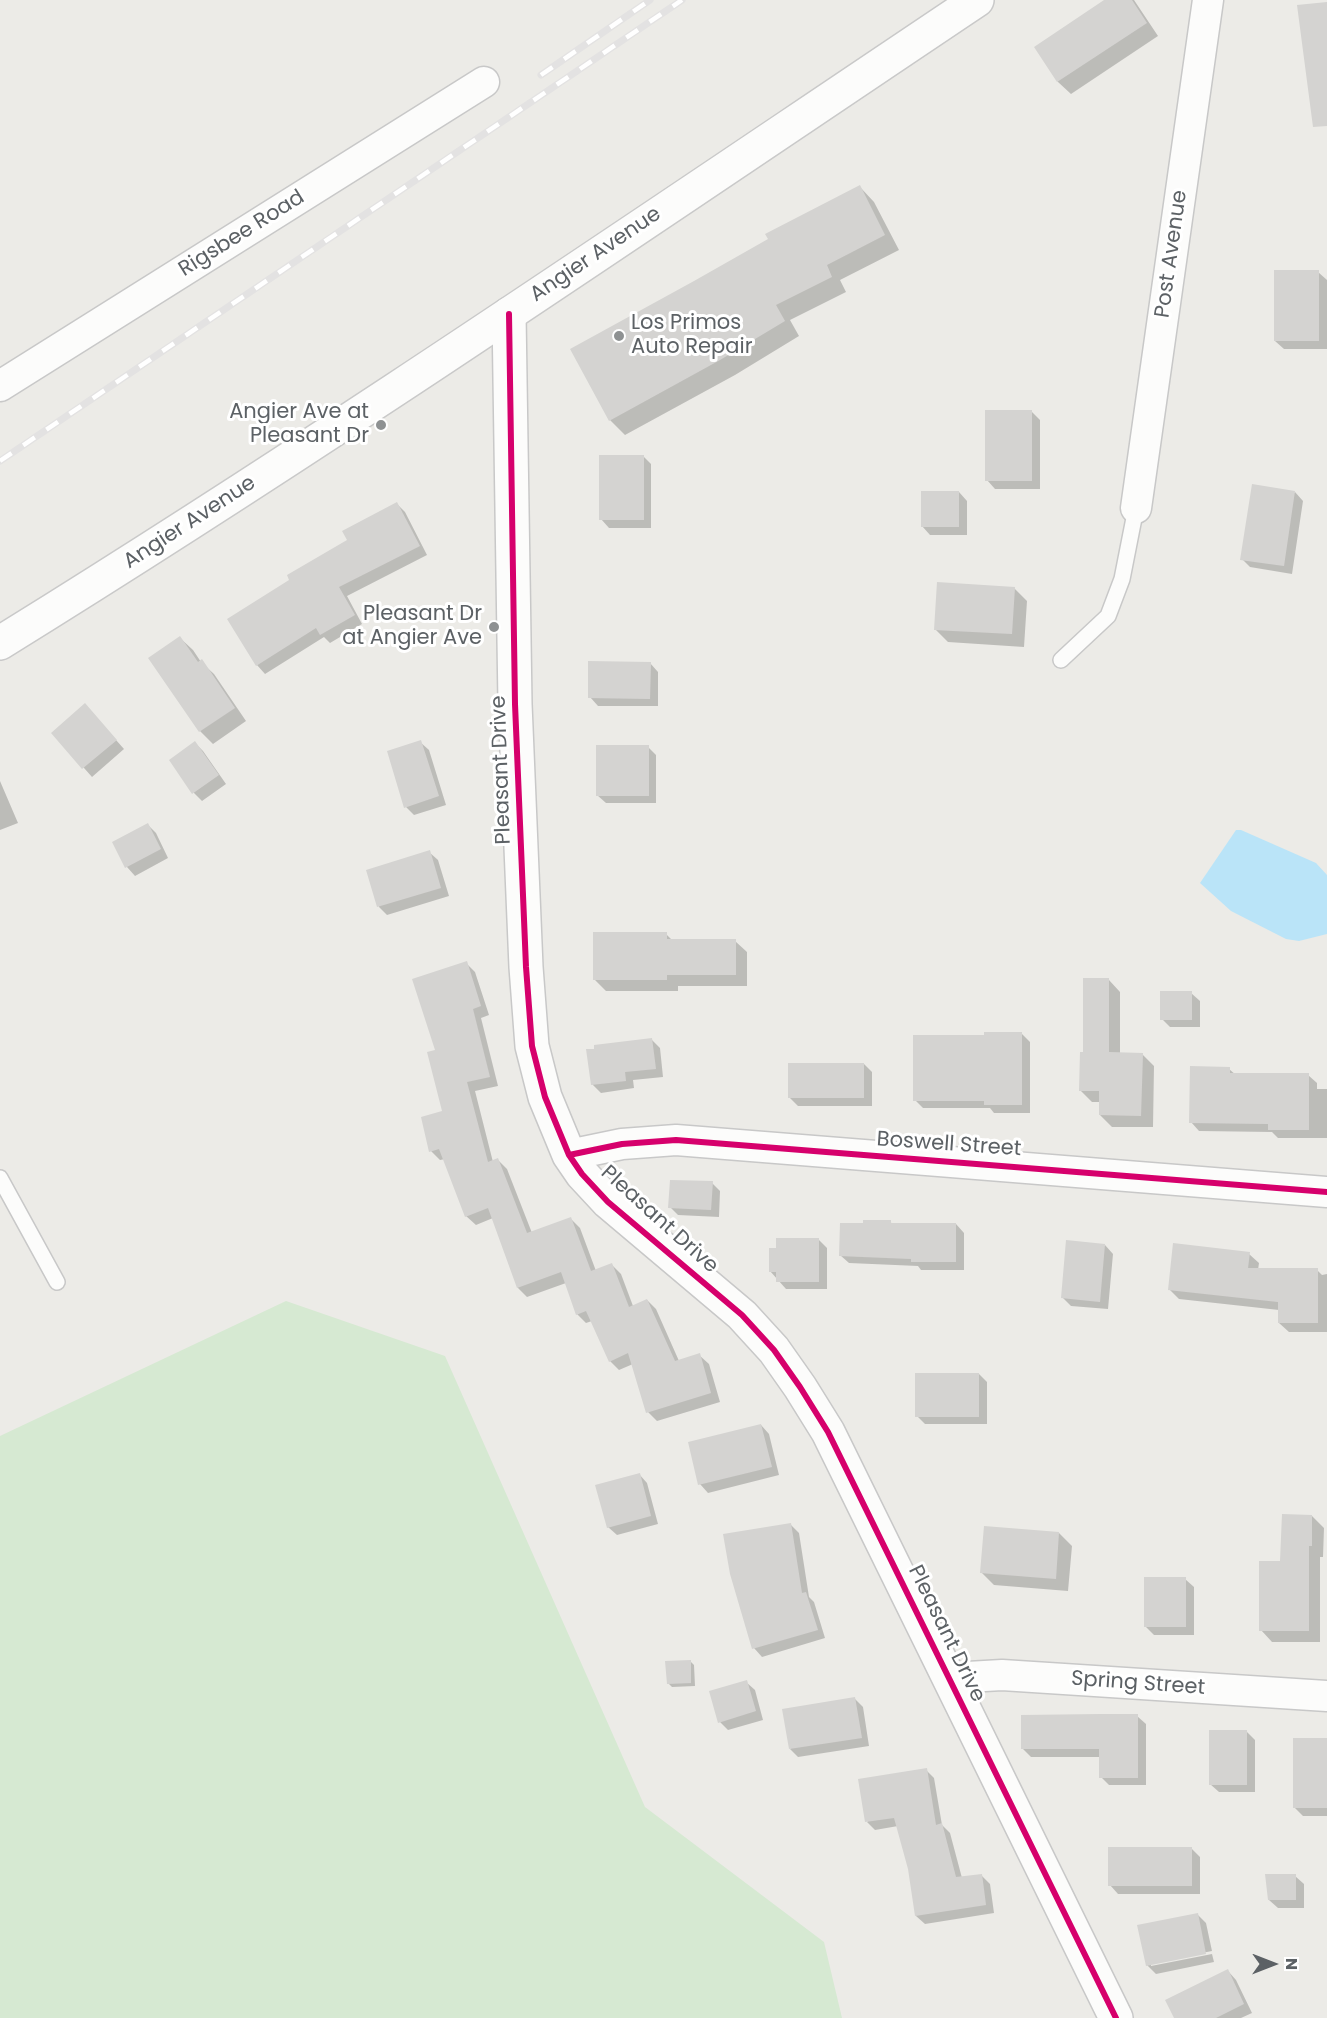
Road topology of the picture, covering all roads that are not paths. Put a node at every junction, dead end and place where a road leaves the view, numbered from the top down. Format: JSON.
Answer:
{"nodes":[{"id":1,"x":976,"y":0,"type":"edge"},
{"id":2,"x":1208,"y":0,"type":"edge"},
{"id":3,"x":484,"y":82,"type":"dead end"},
{"id":4,"x":509,"y":314,"type":"junction"},
{"id":5,"x":0,"y":386,"type":"edge"},
{"id":6,"x":1136,"y":508,"type":"joint"},
{"id":7,"x":0,"y":643,"type":"edge"},
{"id":8,"x":1061,"y":660,"type":"dead end"},
{"id":9,"x":569,"y":1155,"type":"junction"},
{"id":10,"x":0,"y":1178,"type":"edge"},
{"id":11,"x":1327,"y":1192,"type":"edge"},
{"id":12,"x":57,"y":1282,"type":"dead end"},
{"id":13,"x":950,"y":1678,"type":"junction"},
{"id":14,"x":1327,"y":1696,"type":"edge"},
{"id":15,"x":1116,"y":2018,"type":"edge"}],
"edges":[{"from":1,"to":4,"type":"street","name":"Angier Avenue"},
{"from":2,"to":6,"type":"street","name":"Post Avenue"},
{"from":3,"to":5,"type":"street","name":"Rigsbee Road"},
{"from":4,"to":7,"type":"street","name":"Angier Avenue"},
{"from":4,"to":9,"type":"street","name":"Pleasant Drive"},
{"from":6,"to":8,"type":"lane"},
{"from":9,"to":11,"type":"street","name":"Boswell Street"},
{"from":9,"to":13,"type":"street","name":"Pleasant Drive"},
{"from":10,"to":12,"type":"lane"},
{"from":13,"to":14,"type":"street","name":"Spring Street"},
{"from":13,"to":15,"type":"street","name":"Pleasant Drive"}]}
